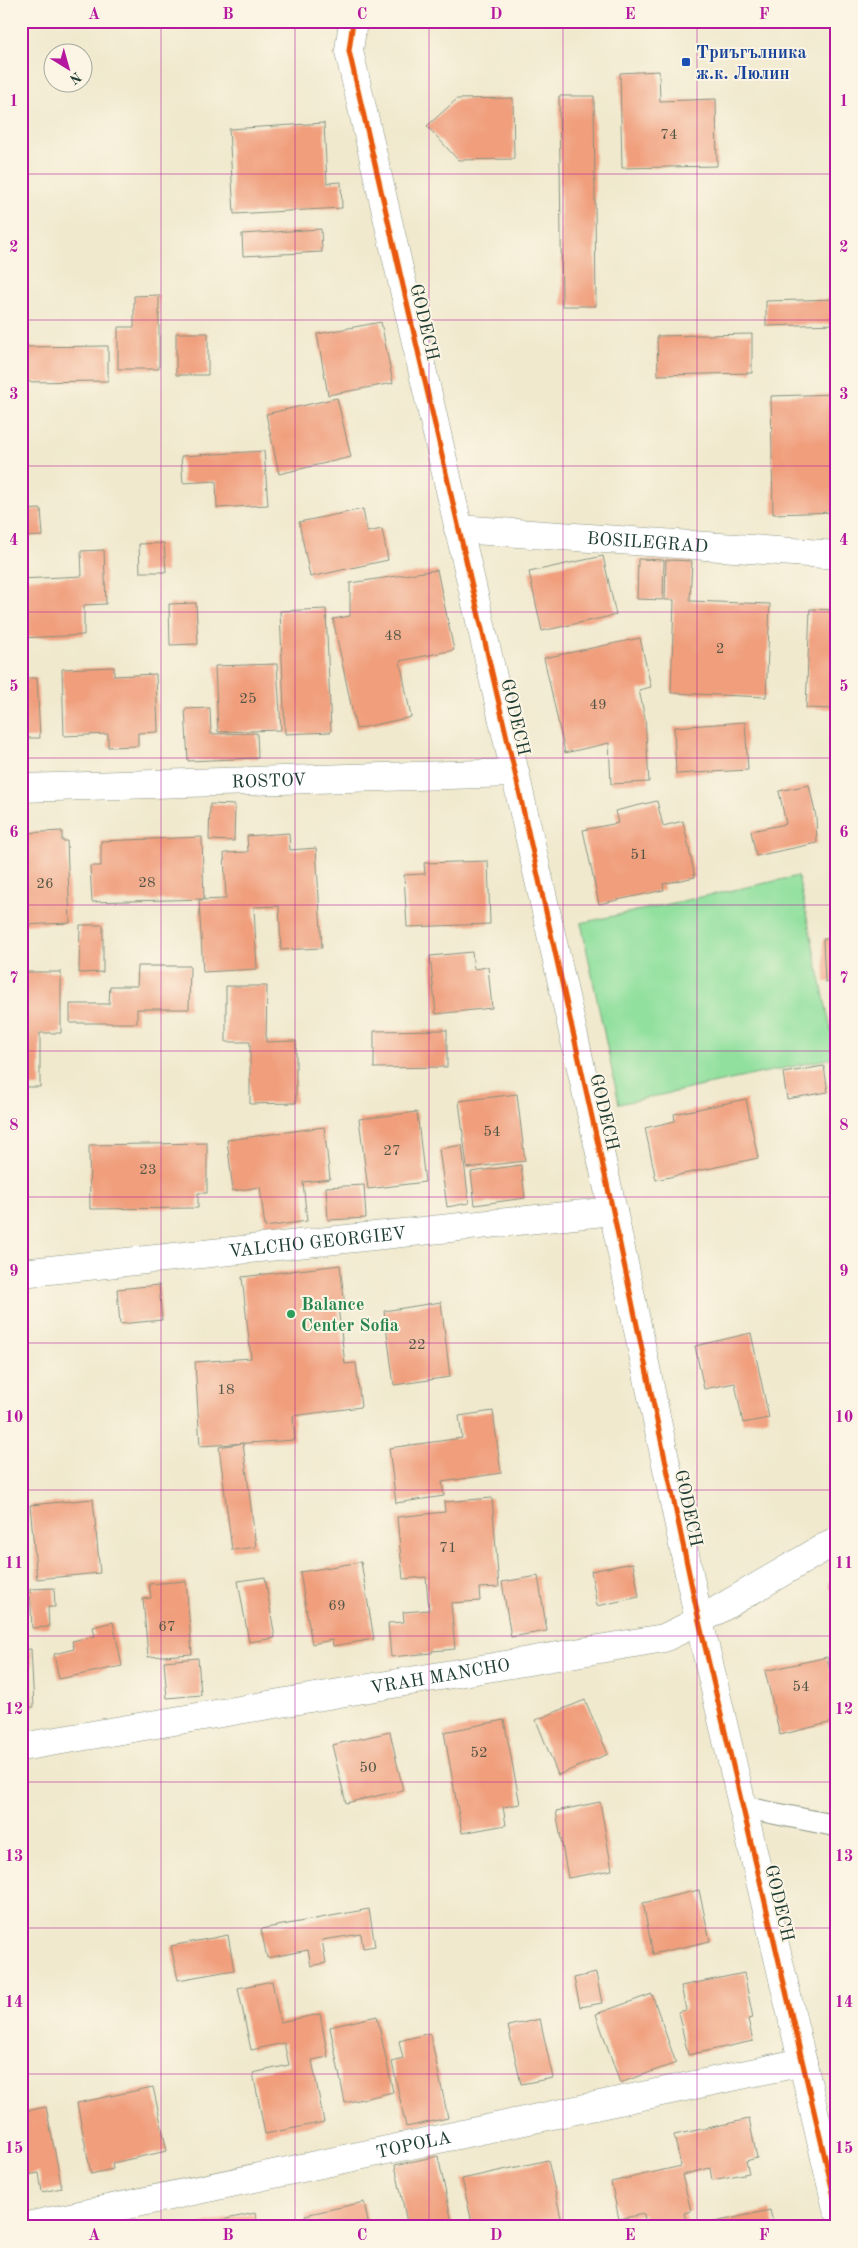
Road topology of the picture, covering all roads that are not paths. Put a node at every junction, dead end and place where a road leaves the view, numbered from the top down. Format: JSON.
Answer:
{"nodes":[{"id":1,"x":353,"y":21,"type":"edge"},
{"id":2,"x":458,"y":529,"type":"junction"},
{"id":3,"x":837,"y":555,"type":"edge"},
{"id":4,"x":515,"y":773,"type":"junction"},
{"id":5,"x":21,"y":788,"type":"edge"},
{"id":6,"x":613,"y":1211,"type":"junction"},
{"id":7,"x":21,"y":1273,"type":"edge"},
{"id":8,"x":837,"y":1540,"type":"edge"},
{"id":9,"x":699,"y":1621,"type":"junction"},
{"id":10,"x":21,"y":1748,"type":"edge"},
{"id":11,"x":743,"y":1807,"type":"junction"},
{"id":12,"x":837,"y":1826,"type":"edge"},
{"id":13,"x":803,"y":2062,"type":"junction"},
{"id":14,"x":837,"y":2209,"type":"edge"},
{"id":15,"x":23,"y":2227,"type":"edge"}],
"edges":[{"from":1,"to":2,"type":"street","name":"GODECH"},
{"from":2,"to":3,"type":"street","name":"BOSILEGRAD"},
{"from":2,"to":4,"type":"street","name":"GODECH"},
{"from":4,"to":5,"type":"street","name":"ROSTOV"},
{"from":4,"to":6,"type":"street","name":"GODECH"},
{"from":6,"to":7,"type":"street","name":"VALCHO GEORGIEV"},
{"from":6,"to":9,"type":"street","name":"GODECH"},
{"from":8,"to":9,"type":"street","name":"VRAH MANCHO"},
{"from":9,"to":10,"type":"street","name":"VRAH MANCHO"},
{"from":9,"to":11,"type":"street","name":"GODECH"},
{"from":11,"to":12,"type":"lane"},
{"from":11,"to":13,"type":"street","name":"GODECH"},
{"from":13,"to":14,"type":"street","name":"GODECH"},
{"from":13,"to":15,"type":"street","name":"TOPOLA"}]}
